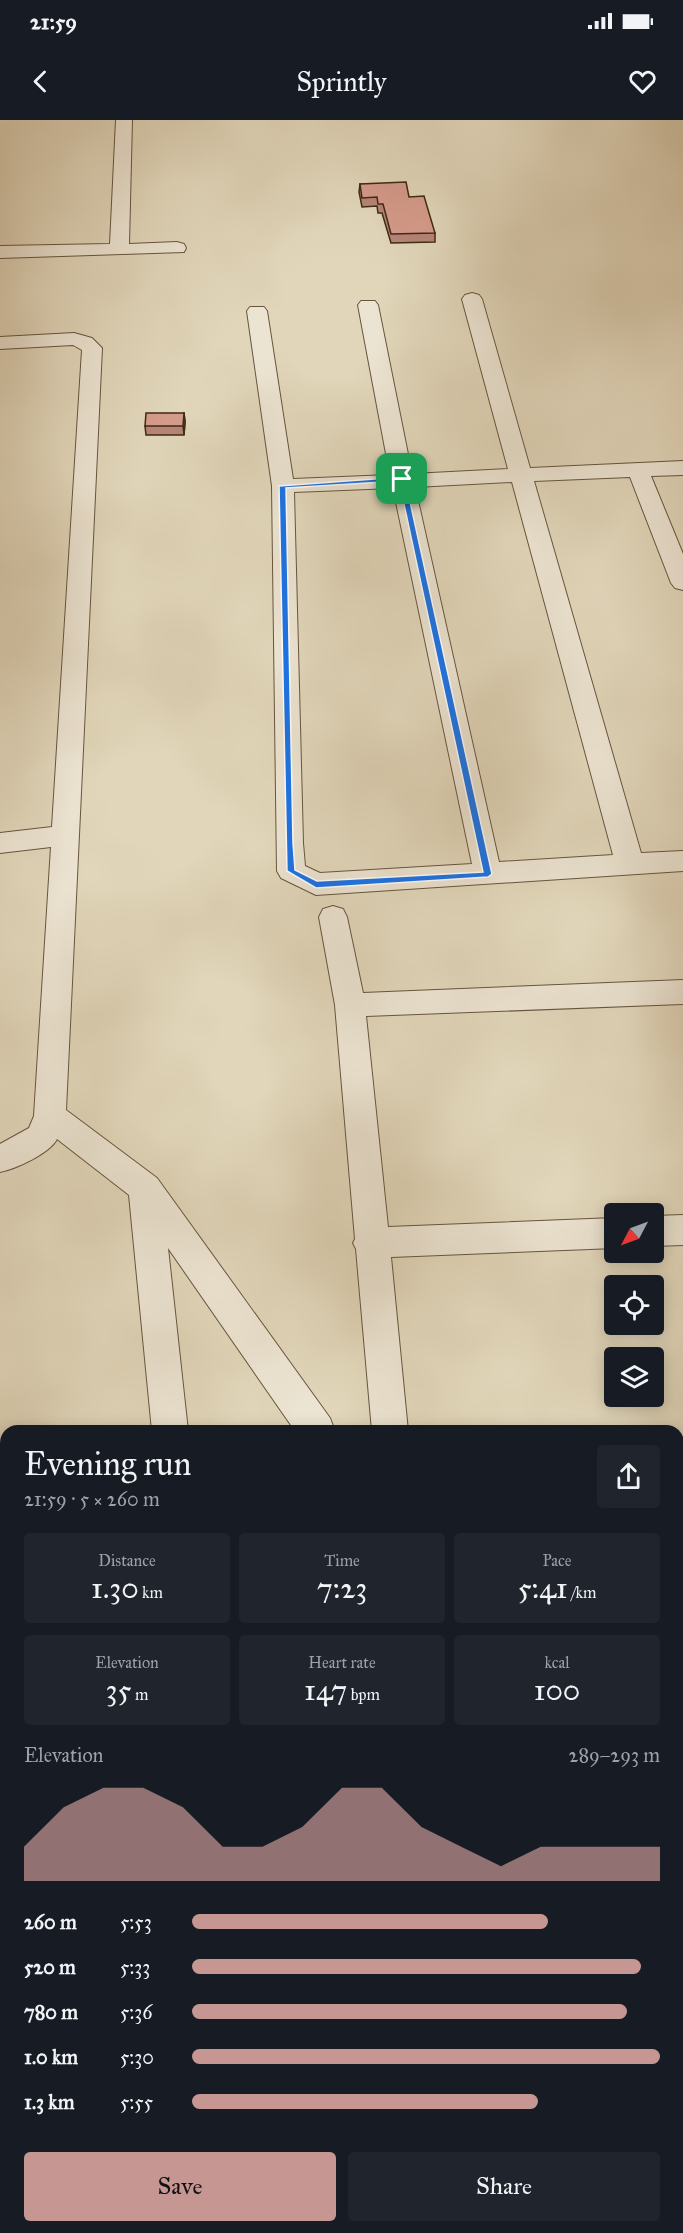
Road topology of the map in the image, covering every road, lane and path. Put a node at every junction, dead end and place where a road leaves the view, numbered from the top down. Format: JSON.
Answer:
{"nodes":[{"id":1,"x":124,"y":120,"type":"edge"},
{"id":2,"x":177,"y":248,"type":"dead end"},
{"id":3,"x":119,"y":250,"type":"junction"},
{"id":4,"x":0,"y":252,"type":"edge"},
{"id":5,"x":472,"y":299,"type":"dead end"},
{"id":6,"x":368,"y":305,"type":"dead end"},
{"id":7,"x":258,"y":310,"type":"dead end"},
{"id":8,"x":0,"y":343,"type":"edge"},
{"id":9,"x":683,"y":468,"type":"edge"},
{"id":10,"x":638,"y":470,"type":"junction"},
{"id":11,"x":522,"y":476,"type":"junction"},
{"id":12,"x":402,"y":479,"type":"junction"},
{"id":13,"x":283,"y":486,"type":"junction"},
{"id":14,"x":683,"y":583,"type":"edge"},
{"id":15,"x":64,"y":836,"type":"junction"},
{"id":16,"x":0,"y":843,"type":"edge"},
{"id":17,"x":683,"y":861,"type":"edge"},
{"id":18,"x":630,"y":865,"type":"junction"},
{"id":19,"x":488,"y":874,"type":"junction"},
{"id":20,"x":333,"y":917,"type":"dead end"},
{"id":21,"x":683,"y":992,"type":"edge"},
{"id":22,"x":350,"y":1005,"type":"junction"},
{"id":23,"x":50,"y":1116,"type":"junction"},
{"id":24,"x":0,"y":1158,"type":"edge"},
{"id":25,"x":145,"y":1188,"type":"junction"},
{"id":26,"x":683,"y":1230,"type":"edge"},
{"id":27,"x":664,"y":1231,"type":"edge"},
{"id":28,"x":604,"y":1233,"type":"edge"},
{"id":29,"x":370,"y":1244,"type":"junction"},
{"id":30,"x":169,"y":1425,"type":"edge"},
{"id":31,"x":313,"y":1425,"type":"edge"},
{"id":32,"x":389,"y":1425,"type":"edge"}],
"edges":[{"from":1,"to":3,"type":"street"},
{"from":2,"to":3,"type":"street"},
{"from":3,"to":4,"type":"street"},
{"from":5,"to":11,"type":"street"},
{"from":6,"to":12,"type":"street"},
{"from":7,"to":13,"type":"street"},
{"from":8,"to":15,"type":"street"},
{"from":9,"to":10,"type":"street"},
{"from":10,"to":11,"type":"street"},
{"from":10,"to":14,"type":"street"},
{"from":11,"to":12,"type":"street"},
{"from":11,"to":18,"type":"street"},
{"from":12,"to":13,"type":"street"},
{"from":12,"to":19,"type":"street"},
{"from":13,"to":19,"type":"street"},
{"from":15,"to":16,"type":"street"},
{"from":15,"to":23,"type":"street"},
{"from":17,"to":18,"type":"street"},
{"from":18,"to":19,"type":"street"},
{"from":20,"to":22,"type":"street"},
{"from":21,"to":22,"type":"street"},
{"from":22,"to":29,"type":"street"},
{"from":23,"to":24,"type":"street"},
{"from":23,"to":25,"type":"street"},
{"from":25,"to":30,"type":"street"},
{"from":25,"to":31,"type":"street"},
{"from":26,"to":27,"type":"street"},
{"from":28,"to":29,"type":"street"},
{"from":29,"to":32,"type":"street"}]}
